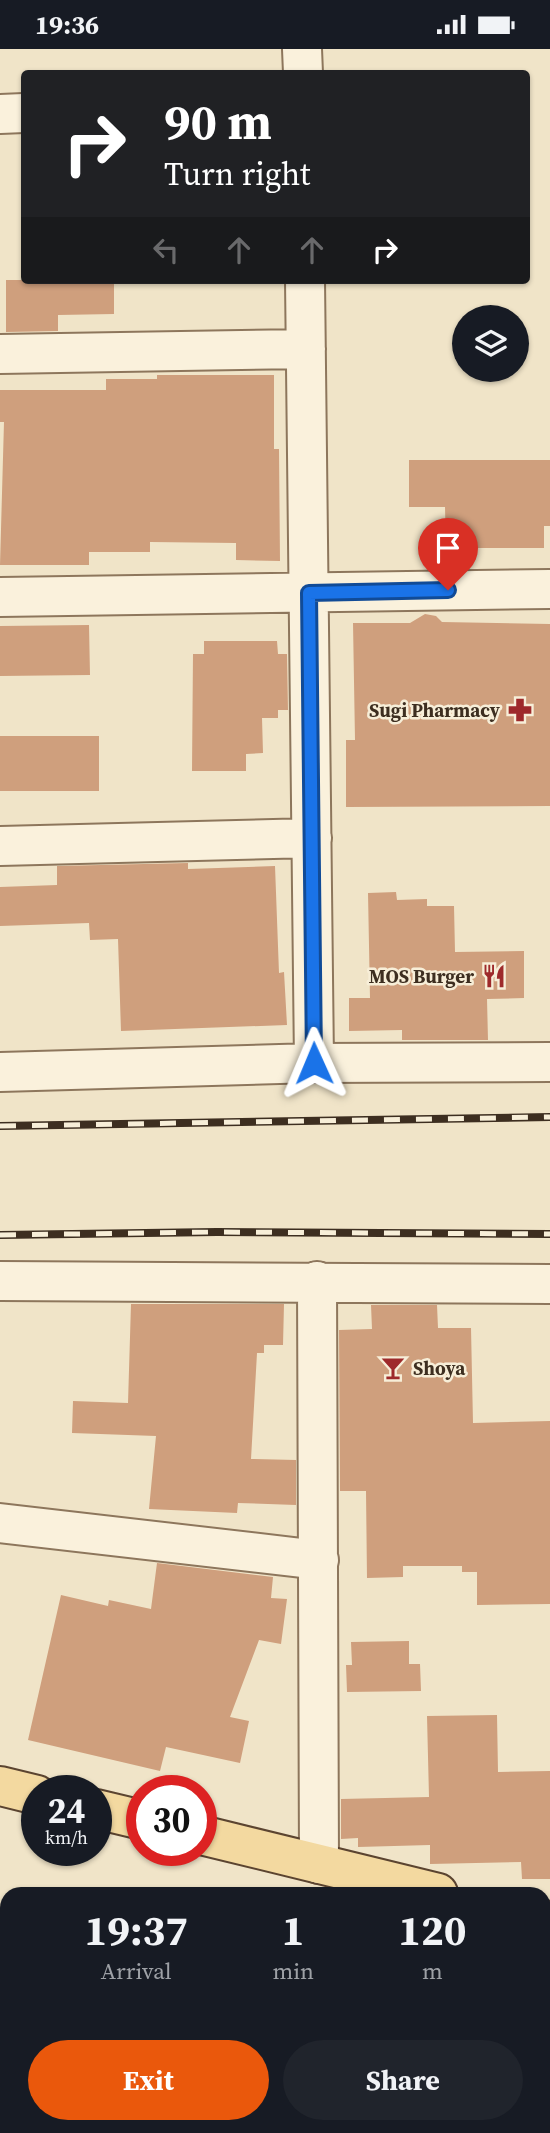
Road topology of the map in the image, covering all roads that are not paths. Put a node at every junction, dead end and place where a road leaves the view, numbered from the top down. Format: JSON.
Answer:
{"nodes":[{"id":1,"x":302,"y":49,"type":"edge"},
{"id":2,"x":303,"y":70,"type":"edge"},
{"id":3,"x":21,"y":113,"type":"edge"},
{"id":4,"x":0,"y":114,"type":"edge"},
{"id":5,"x":305,"y":284,"type":"edge"},
{"id":6,"x":306,"y":349,"type":"junction"},
{"id":7,"x":0,"y":353,"type":"edge"},
{"id":8,"x":550,"y":589,"type":"edge"},
{"id":9,"x":309,"y":593,"type":"junction"},
{"id":10,"x":0,"y":597,"type":"edge"},
{"id":11,"x":312,"y":838,"type":"junction"},
{"id":12,"x":0,"y":846,"type":"edge"},
{"id":13,"x":550,"y":1062,"type":"edge"},
{"id":14,"x":314,"y":1063,"type":"junction"},
{"id":15,"x":0,"y":1072,"type":"edge"},
{"id":16,"x":0,"y":1281,"type":"edge"},
{"id":17,"x":317,"y":1281,"type":"junction"},
{"id":18,"x":550,"y":1284,"type":"edge"},
{"id":19,"x":0,"y":1523,"type":"edge"},
{"id":20,"x":319,"y":1560,"type":"junction"},
{"id":21,"x":0,"y":1786,"type":"edge"},
{"id":22,"x":21,"y":1791,"type":"edge"},
{"id":23,"x":217,"y":1839,"type":"edge"},
{"id":24,"x":319,"y":1864,"type":"junction"},
{"id":25,"x":401,"y":1887,"type":"edge"}],
"edges":[{"from":1,"to":2,"type":"street"},
{"from":3,"to":4,"type":"street"},
{"from":5,"to":6,"type":"street"},
{"from":6,"to":7,"type":"street"},
{"from":6,"to":9,"type":"street"},
{"from":8,"to":9,"type":"street"},
{"from":9,"to":10,"type":"street"},
{"from":9,"to":11,"type":"street"},
{"from":11,"to":12,"type":"street"},
{"from":11,"to":14,"type":"street"},
{"from":13,"to":14,"type":"street"},
{"from":14,"to":15,"type":"street"},
{"from":16,"to":17,"type":"street"},
{"from":17,"to":18,"type":"street"},
{"from":17,"to":20,"type":"street"},
{"from":19,"to":20,"type":"street"},
{"from":20,"to":24,"type":"street"},
{"from":21,"to":22,"type":"main road"},
{"from":23,"to":24,"type":"main road"},
{"from":24,"to":25,"type":"main road"}]}
